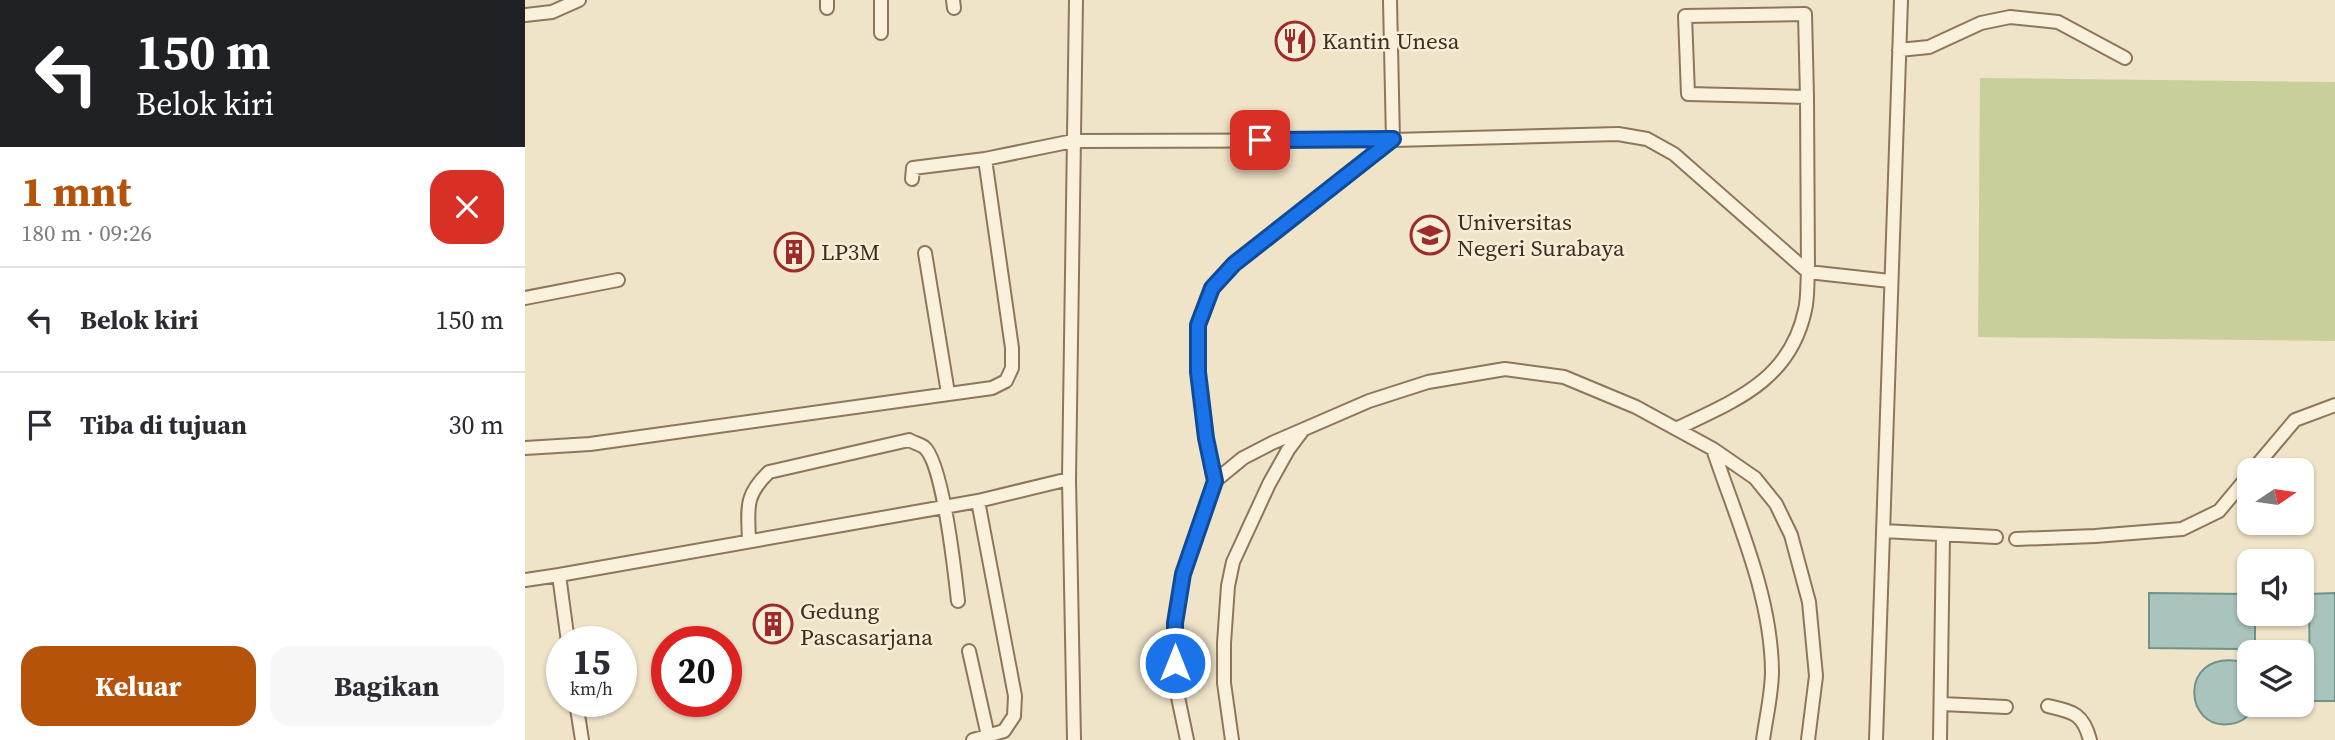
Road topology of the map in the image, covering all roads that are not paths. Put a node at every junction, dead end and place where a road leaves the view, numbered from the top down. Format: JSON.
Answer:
{"nodes":[{"id":1,"x":579,"y":0,"type":"edge"},
{"id":2,"x":881,"y":0,"type":"edge"},
{"id":3,"x":1076,"y":0,"type":"edge"},
{"id":4,"x":1390,"y":0,"type":"edge"},
{"id":5,"x":1901,"y":0,"type":"edge"},
{"id":6,"x":525,"y":16,"type":"edge"},
{"id":7,"x":881,"y":33,"type":"dead end"},
{"id":8,"x":1899,"y":50,"type":"junction"},
{"id":9,"x":2125,"y":58,"type":"dead end"},
{"id":10,"x":1807,"y":97,"type":"junction"},
{"id":11,"x":1393,"y":139,"type":"junction"},
{"id":12,"x":1073,"y":141,"type":"junction"},
{"id":13,"x":985,"y":159,"type":"junction"},
{"id":14,"x":912,"y":179,"type":"dead end"},
{"id":15,"x":925,"y":253,"type":"dead end"},
{"id":16,"x":1808,"y":272,"type":"junction"},
{"id":17,"x":618,"y":279,"type":"dead end"},
{"id":18,"x":1890,"y":281,"type":"junction"},
{"id":19,"x":525,"y":298,"type":"edge"},
{"id":20,"x":948,"y":393,"type":"junction"},
{"id":21,"x":2335,"y":405,"type":"edge"},
{"id":22,"x":1676,"y":429,"type":"junction"},
{"id":23,"x":1303,"y":430,"type":"junction"},
{"id":24,"x":525,"y":448,"type":"edge"},
{"id":25,"x":1713,"y":449,"type":"junction"},
{"id":26,"x":2263,"y":458,"type":"edge"},
{"id":27,"x":1069,"y":479,"type":"junction"},
{"id":28,"x":1215,"y":481,"type":"junction"},
{"id":29,"x":2237,"y":489,"type":"edge"},
{"id":30,"x":978,"y":501,"type":"junction"},
{"id":31,"x":944,"y":506,"type":"junction"},
{"id":32,"x":1883,"y":531,"type":"junction"},
{"id":33,"x":1943,"y":535,"type":"junction"},
{"id":34,"x":1996,"y":537,"type":"dead end"},
{"id":35,"x":2017,"y":539,"type":"dead end"},
{"id":36,"x":750,"y":541,"type":"junction"},
{"id":37,"x":559,"y":575,"type":"junction"},
{"id":38,"x":525,"y":580,"type":"edge"},
{"id":39,"x":958,"y":601,"type":"dead end"},
{"id":40,"x":566,"y":626,"type":"edge"},
{"id":41,"x":969,"y":651,"type":"dead end"},
{"id":42,"x":1942,"y":704,"type":"junction"},
{"id":43,"x":2048,"y":706,"type":"dead end"},
{"id":44,"x":2006,"y":707,"type":"dead end"},
{"id":45,"x":578,"y":717,"type":"edge"},
{"id":46,"x":988,"y":736,"type":"junction"},
{"id":47,"x":582,"y":740,"type":"edge"},
{"id":48,"x":973,"y":740,"type":"edge"},
{"id":49,"x":1074,"y":740,"type":"edge"},
{"id":50,"x":1187,"y":740,"type":"edge"},
{"id":51,"x":1232,"y":740,"type":"edge"},
{"id":52,"x":1763,"y":740,"type":"edge"},
{"id":53,"x":1808,"y":740,"type":"edge"},
{"id":54,"x":1876,"y":740,"type":"edge"},
{"id":55,"x":1940,"y":740,"type":"edge"},
{"id":56,"x":2090,"y":740,"type":"edge"}],
"edges":[{"from":1,"to":6,"type":"lane"},
{"from":2,"to":7,"type":"lane"},
{"from":3,"to":12,"type":"lane"},
{"from":4,"to":11,"type":"lane"},
{"from":5,"to":8,"type":"lane"},
{"from":8,"to":9,"type":"lane"},
{"from":8,"to":18,"type":"lane"},
{"from":10,"to":10,"type":"lane"},
{"from":10,"to":16,"type":"lane"},
{"from":11,"to":12,"type":"lane"},
{"from":11,"to":16,"type":"lane"},
{"from":11,"to":28,"type":"lane"},
{"from":12,"to":13,"type":"lane"},
{"from":12,"to":27,"type":"lane"},
{"from":13,"to":14,"type":"lane"},
{"from":13,"to":20,"type":"lane"},
{"from":15,"to":20,"type":"lane"},
{"from":16,"to":18,"type":"lane"},
{"from":16,"to":22,"type":"lane"},
{"from":17,"to":19,"type":"lane"},
{"from":18,"to":32,"type":"lane"},
{"from":20,"to":24,"type":"lane"},
{"from":21,"to":26,"type":"lane"},
{"from":22,"to":23,"type":"lane"},
{"from":22,"to":25,"type":"lane"},
{"from":23,"to":28,"type":"lane"},
{"from":23,"to":51,"type":"lane"},
{"from":25,"to":52,"type":"lane"},
{"from":25,"to":53,"type":"lane"},
{"from":27,"to":30,"type":"lane"},
{"from":27,"to":49,"type":"lane"},
{"from":28,"to":50,"type":"lane"},
{"from":29,"to":35,"type":"lane"},
{"from":30,"to":31,"type":"lane"},
{"from":30,"to":46,"type":"lane"},
{"from":31,"to":36,"type":"lane"},
{"from":31,"to":36,"type":"lane"},
{"from":31,"to":39,"type":"lane"},
{"from":32,"to":33,"type":"lane"},
{"from":32,"to":54,"type":"lane"},
{"from":33,"to":34,"type":"lane"},
{"from":33,"to":42,"type":"lane"},
{"from":36,"to":37,"type":"lane"},
{"from":37,"to":38,"type":"lane"},
{"from":37,"to":40,"type":"lane"},
{"from":41,"to":46,"type":"lane"},
{"from":42,"to":44,"type":"lane"},
{"from":42,"to":55,"type":"lane"},
{"from":43,"to":56,"type":"lane"},
{"from":45,"to":47,"type":"lane"},
{"from":46,"to":48,"type":"lane"}]}
